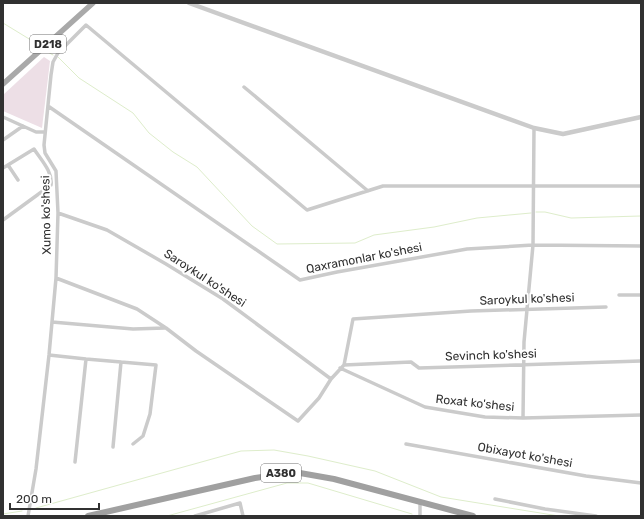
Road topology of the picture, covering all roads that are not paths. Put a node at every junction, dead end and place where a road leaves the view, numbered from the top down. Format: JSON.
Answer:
{"nodes":[{"id":1,"x":93,"y":3,"type":"edge"},
{"id":2,"x":189,"y":3,"type":"edge"},
{"id":3,"x":3,"y":84,"type":"edge"},
{"id":4,"x":244,"y":87,"type":"dead end"},
{"id":5,"x":48,"y":106,"type":"junction"},
{"id":6,"x":3,"y":117,"type":"edge"},
{"id":7,"x":641,"y":117,"type":"edge"},
{"id":8,"x":23,"y":126,"type":"junction"},
{"id":9,"x":534,"y":128,"type":"junction"},
{"id":10,"x":45,"y":132,"type":"junction"},
{"id":11,"x":3,"y":140,"type":"edge"},
{"id":12,"x":8,"y":165,"type":"junction"},
{"id":13,"x":3,"y":168,"type":"edge"},
{"id":14,"x":18,"y":180,"type":"dead end"},
{"id":15,"x":534,"y":186,"type":"junction"},
{"id":16,"x":641,"y":186,"type":"edge"},
{"id":17,"x":368,"y":191,"type":"junction"},
{"id":18,"x":58,"y":213,"type":"junction"},
{"id":19,"x":3,"y":220,"type":"edge"},
{"id":20,"x":534,"y":245,"type":"junction"},
{"id":21,"x":641,"y":246,"type":"edge"},
{"id":22,"x":56,"y":278,"type":"junction"},
{"id":23,"x":620,"y":295,"type":"dead end"},
{"id":24,"x":641,"y":295,"type":"edge"},
{"id":25,"x":606,"y":307,"type":"dead end"},
{"id":26,"x":527,"y":309,"type":"junction"},
{"id":27,"x":52,"y":322,"type":"junction"},
{"id":28,"x":166,"y":328,"type":"junction"},
{"id":29,"x":49,"y":355,"type":"junction"},
{"id":30,"x":86,"y":359,"type":"junction"},
{"id":31,"x":641,"y":361,"type":"edge"},
{"id":32,"x":121,"y":362,"type":"junction"},
{"id":33,"x":523,"y":364,"type":"junction"},
{"id":34,"x":342,"y":366,"type":"junction"},
{"id":35,"x":331,"y":379,"type":"junction"},
{"id":36,"x":641,"y":415,"type":"edge"},
{"id":37,"x":523,"y":418,"type":"junction"},
{"id":38,"x":133,"y":444,"type":"dead end"},
{"id":39,"x":406,"y":444,"type":"dead end"},
{"id":40,"x":113,"y":447,"type":"dead end"},
{"id":41,"x":75,"y":462,"type":"dead end"},
{"id":42,"x":641,"y":483,"type":"edge"},
{"id":43,"x":495,"y":499,"type":"dead end"},
{"id":44,"x":420,"y":502,"type":"junction"},
{"id":45,"x":28,"y":516,"type":"edge"},
{"id":46,"x":88,"y":516,"type":"edge"},
{"id":47,"x":195,"y":516,"type":"edge"},
{"id":48,"x":243,"y":516,"type":"edge"},
{"id":49,"x":420,"y":516,"type":"edge"},
{"id":50,"x":473,"y":516,"type":"edge"},
{"id":51,"x":596,"y":516,"type":"edge"}],
"edges":[{"from":1,"to":3,"type":"main road","number":"D218"},
{"from":2,"to":9,"type":"street"},
{"from":4,"to":17,"type":"street"},
{"from":5,"to":10,"type":"street","name":"Xumo ko'shesi"},
{"from":5,"to":17,"type":"street","name":"Xumo ko'shesi"},
{"from":5,"to":20,"type":"street","name":"Qaxramonlar ko'shesi"},
{"from":6,"to":8,"type":"street"},
{"from":7,"to":9,"type":"street"},
{"from":8,"to":10,"type":"street"},
{"from":8,"to":11,"type":"street"},
{"from":9,"to":15,"type":"street"},
{"from":10,"to":18,"type":"street","name":"Xumo ko'shesi"},
{"from":12,"to":13,"type":"street"},
{"from":12,"to":14,"type":"street"},
{"from":12,"to":19,"type":"street"},
{"from":15,"to":16,"type":"street"},
{"from":15,"to":17,"type":"street"},
{"from":15,"to":20,"type":"street"},
{"from":18,"to":22,"type":"street","name":"Xumo ko'shesi"},
{"from":18,"to":35,"type":"street","name":"Saroykul ko'shesi"},
{"from":20,"to":21,"type":"street","name":"Qaxramonlar ko'shesi"},
{"from":20,"to":26,"type":"street"},
{"from":22,"to":27,"type":"street","name":"Xumo ko'shesi"},
{"from":22,"to":28,"type":"street"},
{"from":23,"to":24,"type":"street"},
{"from":25,"to":26,"type":"street","name":"Saroykul ko'shesi"},
{"from":26,"to":33,"type":"street"},
{"from":26,"to":34,"type":"street","name":"Saroykul ko'shesi"},
{"from":27,"to":28,"type":"street"},
{"from":27,"to":29,"type":"street","name":"Xumo ko'shesi"},
{"from":28,"to":35,"type":"street"},
{"from":29,"to":30,"type":"street"},
{"from":29,"to":45,"type":"street","name":"Xumo ko'shesi"},
{"from":30,"to":32,"type":"street"},
{"from":30,"to":41,"type":"street"},
{"from":31,"to":33,"type":"street","name":"Sevinch ko'shesi"},
{"from":32,"to":38,"type":"street"},
{"from":32,"to":40,"type":"street"},
{"from":33,"to":34,"type":"street","name":"Sevinch ko'shesi"},
{"from":33,"to":37,"type":"street"},
{"from":34,"to":35,"type":"street"},
{"from":34,"to":37,"type":"street","name":"Roxat ko'shesi"},
{"from":36,"to":37,"type":"street","name":"Roxat ko'shesi"},
{"from":39,"to":42,"type":"street","name":"Obixayot ko'shesi"},
{"from":43,"to":51,"type":"street"},
{"from":44,"to":46,"type":"highway","number":"A380"},
{"from":44,"to":49,"type":"street"},
{"from":44,"to":50,"type":"highway","number":"A380"},
{"from":47,"to":48,"type":"street"}]}
